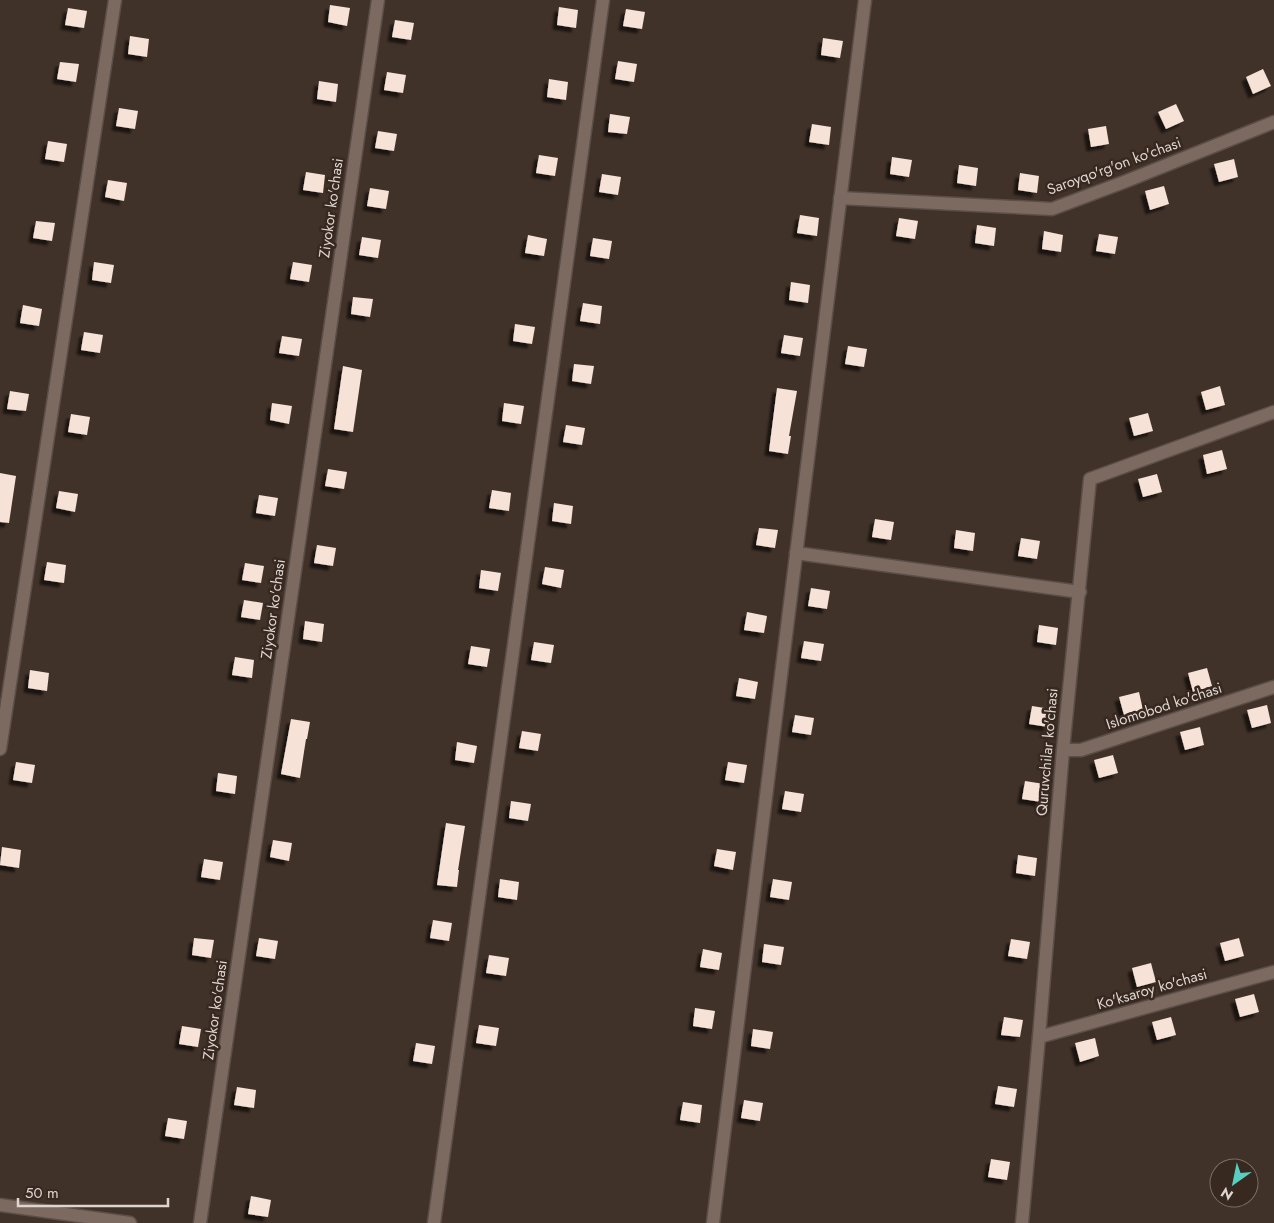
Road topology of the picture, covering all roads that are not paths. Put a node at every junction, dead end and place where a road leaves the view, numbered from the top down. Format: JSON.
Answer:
{"nodes":[{"id":1,"x":115,"y":0,"type":"edge"},
{"id":2,"x":378,"y":0,"type":"edge"},
{"id":3,"x":603,"y":0,"type":"edge"},
{"id":4,"x":865,"y":0,"type":"edge"},
{"id":5,"x":1274,"y":122,"type":"edge"},
{"id":6,"x":840,"y":198,"type":"junction"},
{"id":7,"x":1274,"y":412,"type":"edge"},
{"id":8,"x":796,"y":553,"type":"junction"},
{"id":9,"x":1080,"y":592,"type":"junction"},
{"id":10,"x":1274,"y":687,"type":"edge"},
{"id":11,"x":0,"y":749,"type":"edge"},
{"id":12,"x":1063,"y":750,"type":"junction"},
{"id":13,"x":1274,"y":972,"type":"edge"},
{"id":14,"x":1039,"y":1037,"type":"junction"},
{"id":15,"x":0,"y":1205,"type":"edge"},
{"id":16,"x":130,"y":1223,"type":"edge"},
{"id":17,"x":200,"y":1223,"type":"edge"},
{"id":18,"x":434,"y":1223,"type":"edge"},
{"id":19,"x":713,"y":1223,"type":"edge"},
{"id":20,"x":1022,"y":1223,"type":"edge"}],
"edges":[{"from":1,"to":11,"type":"street"},
{"from":2,"to":17,"type":"street","name":"Ziyokor ko'chasi"},
{"from":3,"to":18,"type":"street"},
{"from":4,"to":6,"type":"street"},
{"from":5,"to":6,"type":"street","name":"Saroyqo'rg'on ko'chasi"},
{"from":6,"to":8,"type":"street"},
{"from":7,"to":9,"type":"street","name":"Quruvchilar ko'chasi"},
{"from":8,"to":9,"type":"street"},
{"from":8,"to":19,"type":"street"},
{"from":9,"to":12,"type":"street","name":"Quruvchilar ko'chasi"},
{"from":10,"to":12,"type":"street","name":"Islomobod ko'chasi"},
{"from":12,"to":14,"type":"street","name":"Quruvchilar ko'chasi"},
{"from":13,"to":14,"type":"street","name":"Ko'ksaroy ko'chasi"},
{"from":14,"to":20,"type":"street","name":"Quruvchilar ko'chasi"},
{"from":15,"to":16,"type":"street"}]}
